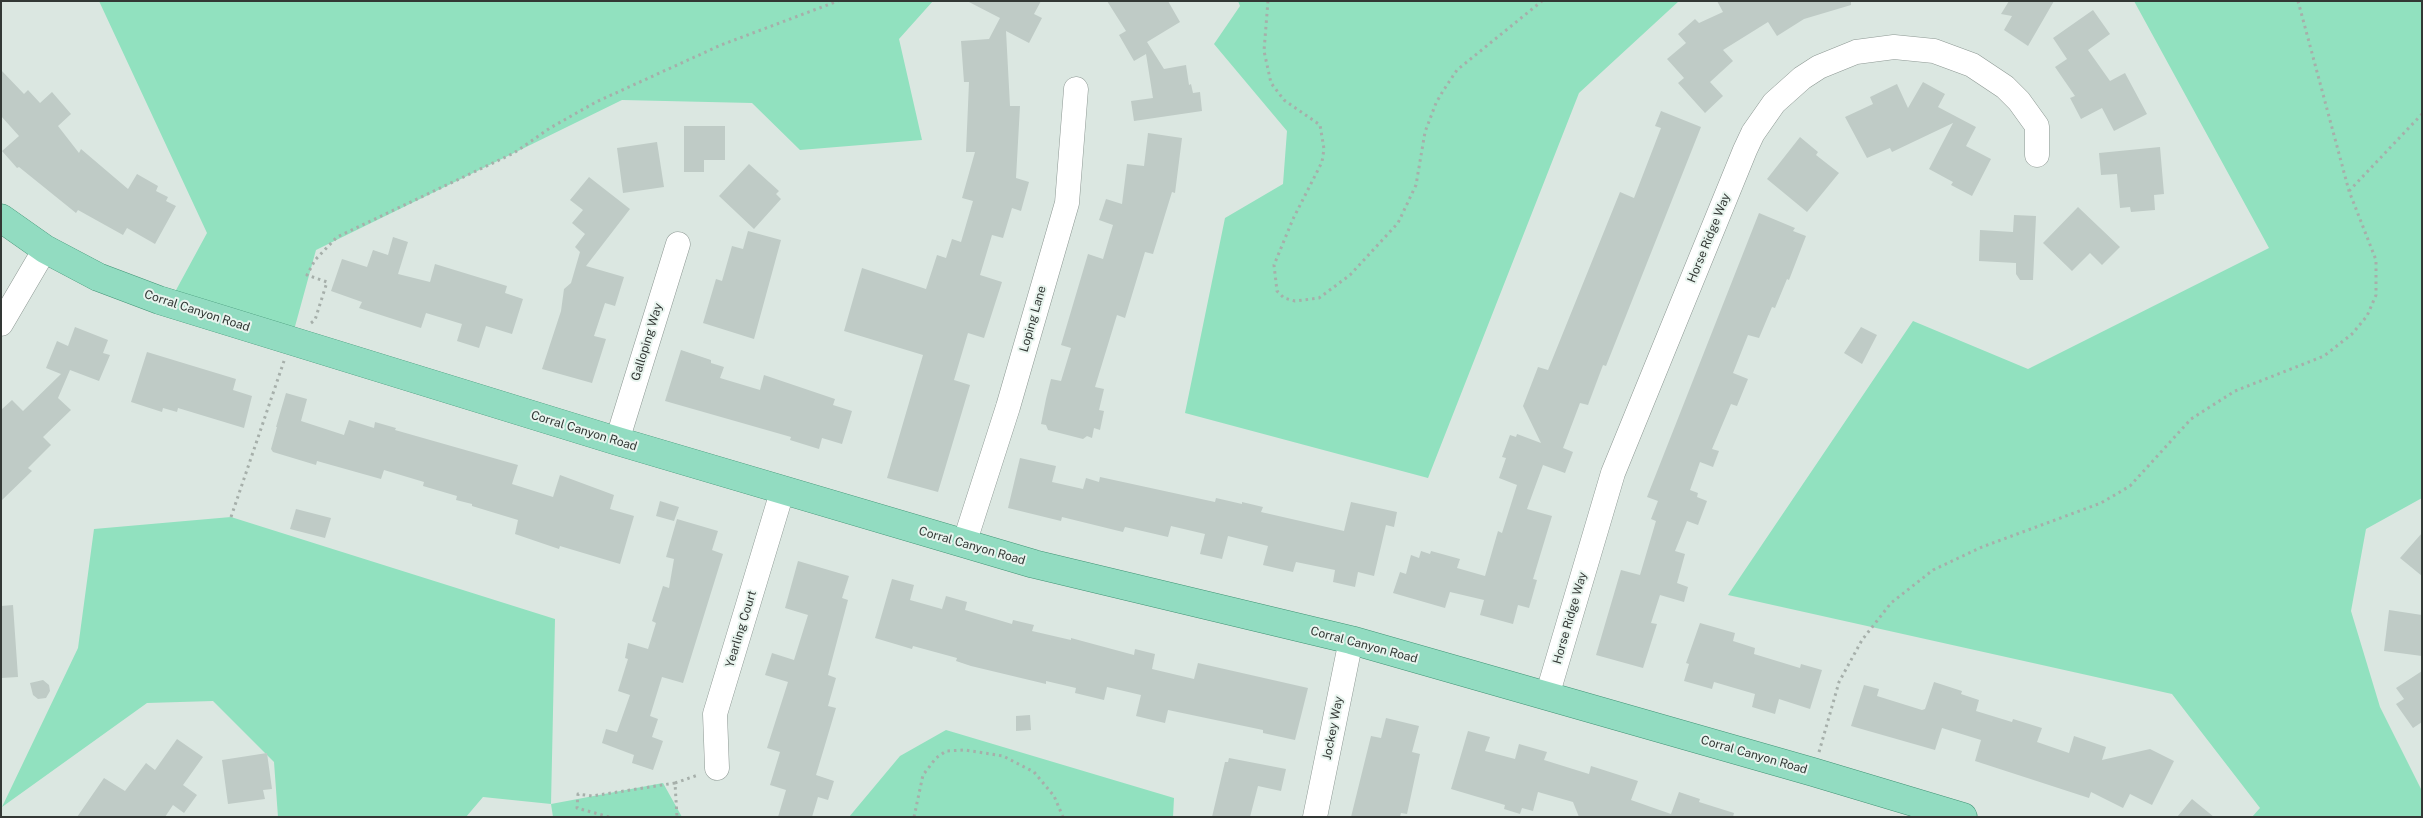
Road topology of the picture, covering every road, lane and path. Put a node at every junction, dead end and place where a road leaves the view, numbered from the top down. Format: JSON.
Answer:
{"nodes":[{"id":1,"x":838,"y":1,"type":"edge"},
{"id":2,"x":1268,"y":1,"type":"edge"},
{"id":3,"x":1542,"y":1,"type":"edge"},
{"id":4,"x":2298,"y":1,"type":"edge"},
{"id":5,"x":1076,"y":89,"type":"dead end"},
{"id":6,"x":2422,"y":114,"type":"edge"},
{"id":7,"x":2036,"y":154,"type":"dead end"},
{"id":8,"x":2349,"y":191,"type":"junction"},
{"id":9,"x":1,"y":218,"type":"edge"},
{"id":10,"x":678,"y":244,"type":"dead end"},
{"id":11,"x":45,"y":249,"type":"junction"},
{"id":12,"x":1,"y":324,"type":"edge"},
{"id":13,"x":290,"y":341,"type":"junction"},
{"id":14,"x":617,"y":441,"type":"junction"},
{"id":15,"x":782,"y":492,"type":"junction"},
{"id":16,"x":231,"y":517,"type":"dead end"},
{"id":17,"x":964,"y":544,"type":"junction"},
{"id":18,"x":1351,"y":640,"type":"junction"},
{"id":19,"x":1547,"y":696,"type":"junction"},
{"id":20,"x":717,"y":768,"type":"dead end"},
{"id":21,"x":1813,"y":772,"type":"junction"},
{"id":22,"x":609,"y":817,"type":"edge"},
{"id":23,"x":677,"y":817,"type":"edge"},
{"id":24,"x":914,"y":817,"type":"edge"},
{"id":25,"x":1063,"y":817,"type":"edge"},
{"id":26,"x":1315,"y":817,"type":"edge"},
{"id":27,"x":1963,"y":817,"type":"edge"}],
"edges":[{"from":1,"to":13,"type":"path"},
{"from":2,"to":3,"type":"path"},
{"from":4,"to":8,"type":"path"},
{"from":5,"to":17,"type":"street","name":"Loping Lane"},
{"from":6,"to":8,"type":"path"},
{"from":7,"to":19,"type":"street","name":"Horse Ridge Way"},
{"from":8,"to":21,"type":"path"},
{"from":9,"to":11,"type":"main road","name":"Corral Canyon Road"},
{"from":10,"to":14,"type":"street","name":"Galloping Way"},
{"from":11,"to":12,"type":"street"},
{"from":11,"to":13,"type":"main road","name":"Corral Canyon Road"},
{"from":13,"to":14,"type":"main road","name":"Corral Canyon Road"},
{"from":13,"to":16,"type":"path"},
{"from":14,"to":15,"type":"main road","name":"Corral Canyon Road"},
{"from":15,"to":17,"type":"main road","name":"Corral Canyon Road"},
{"from":15,"to":20,"type":"street","name":"Yearling Court"},
{"from":17,"to":18,"type":"main road","name":"Corral Canyon Road"},
{"from":18,"to":19,"type":"main road","name":"Corral Canyon Road"},
{"from":18,"to":26,"type":"street","name":"Jockey Way"},
{"from":19,"to":21,"type":"main road","name":"Corral Canyon Road"},
{"from":21,"to":27,"type":"main road","name":"Corral Canyon Road"},
{"from":22,"to":23,"type":"path"},
{"from":24,"to":25,"type":"path"}]}
